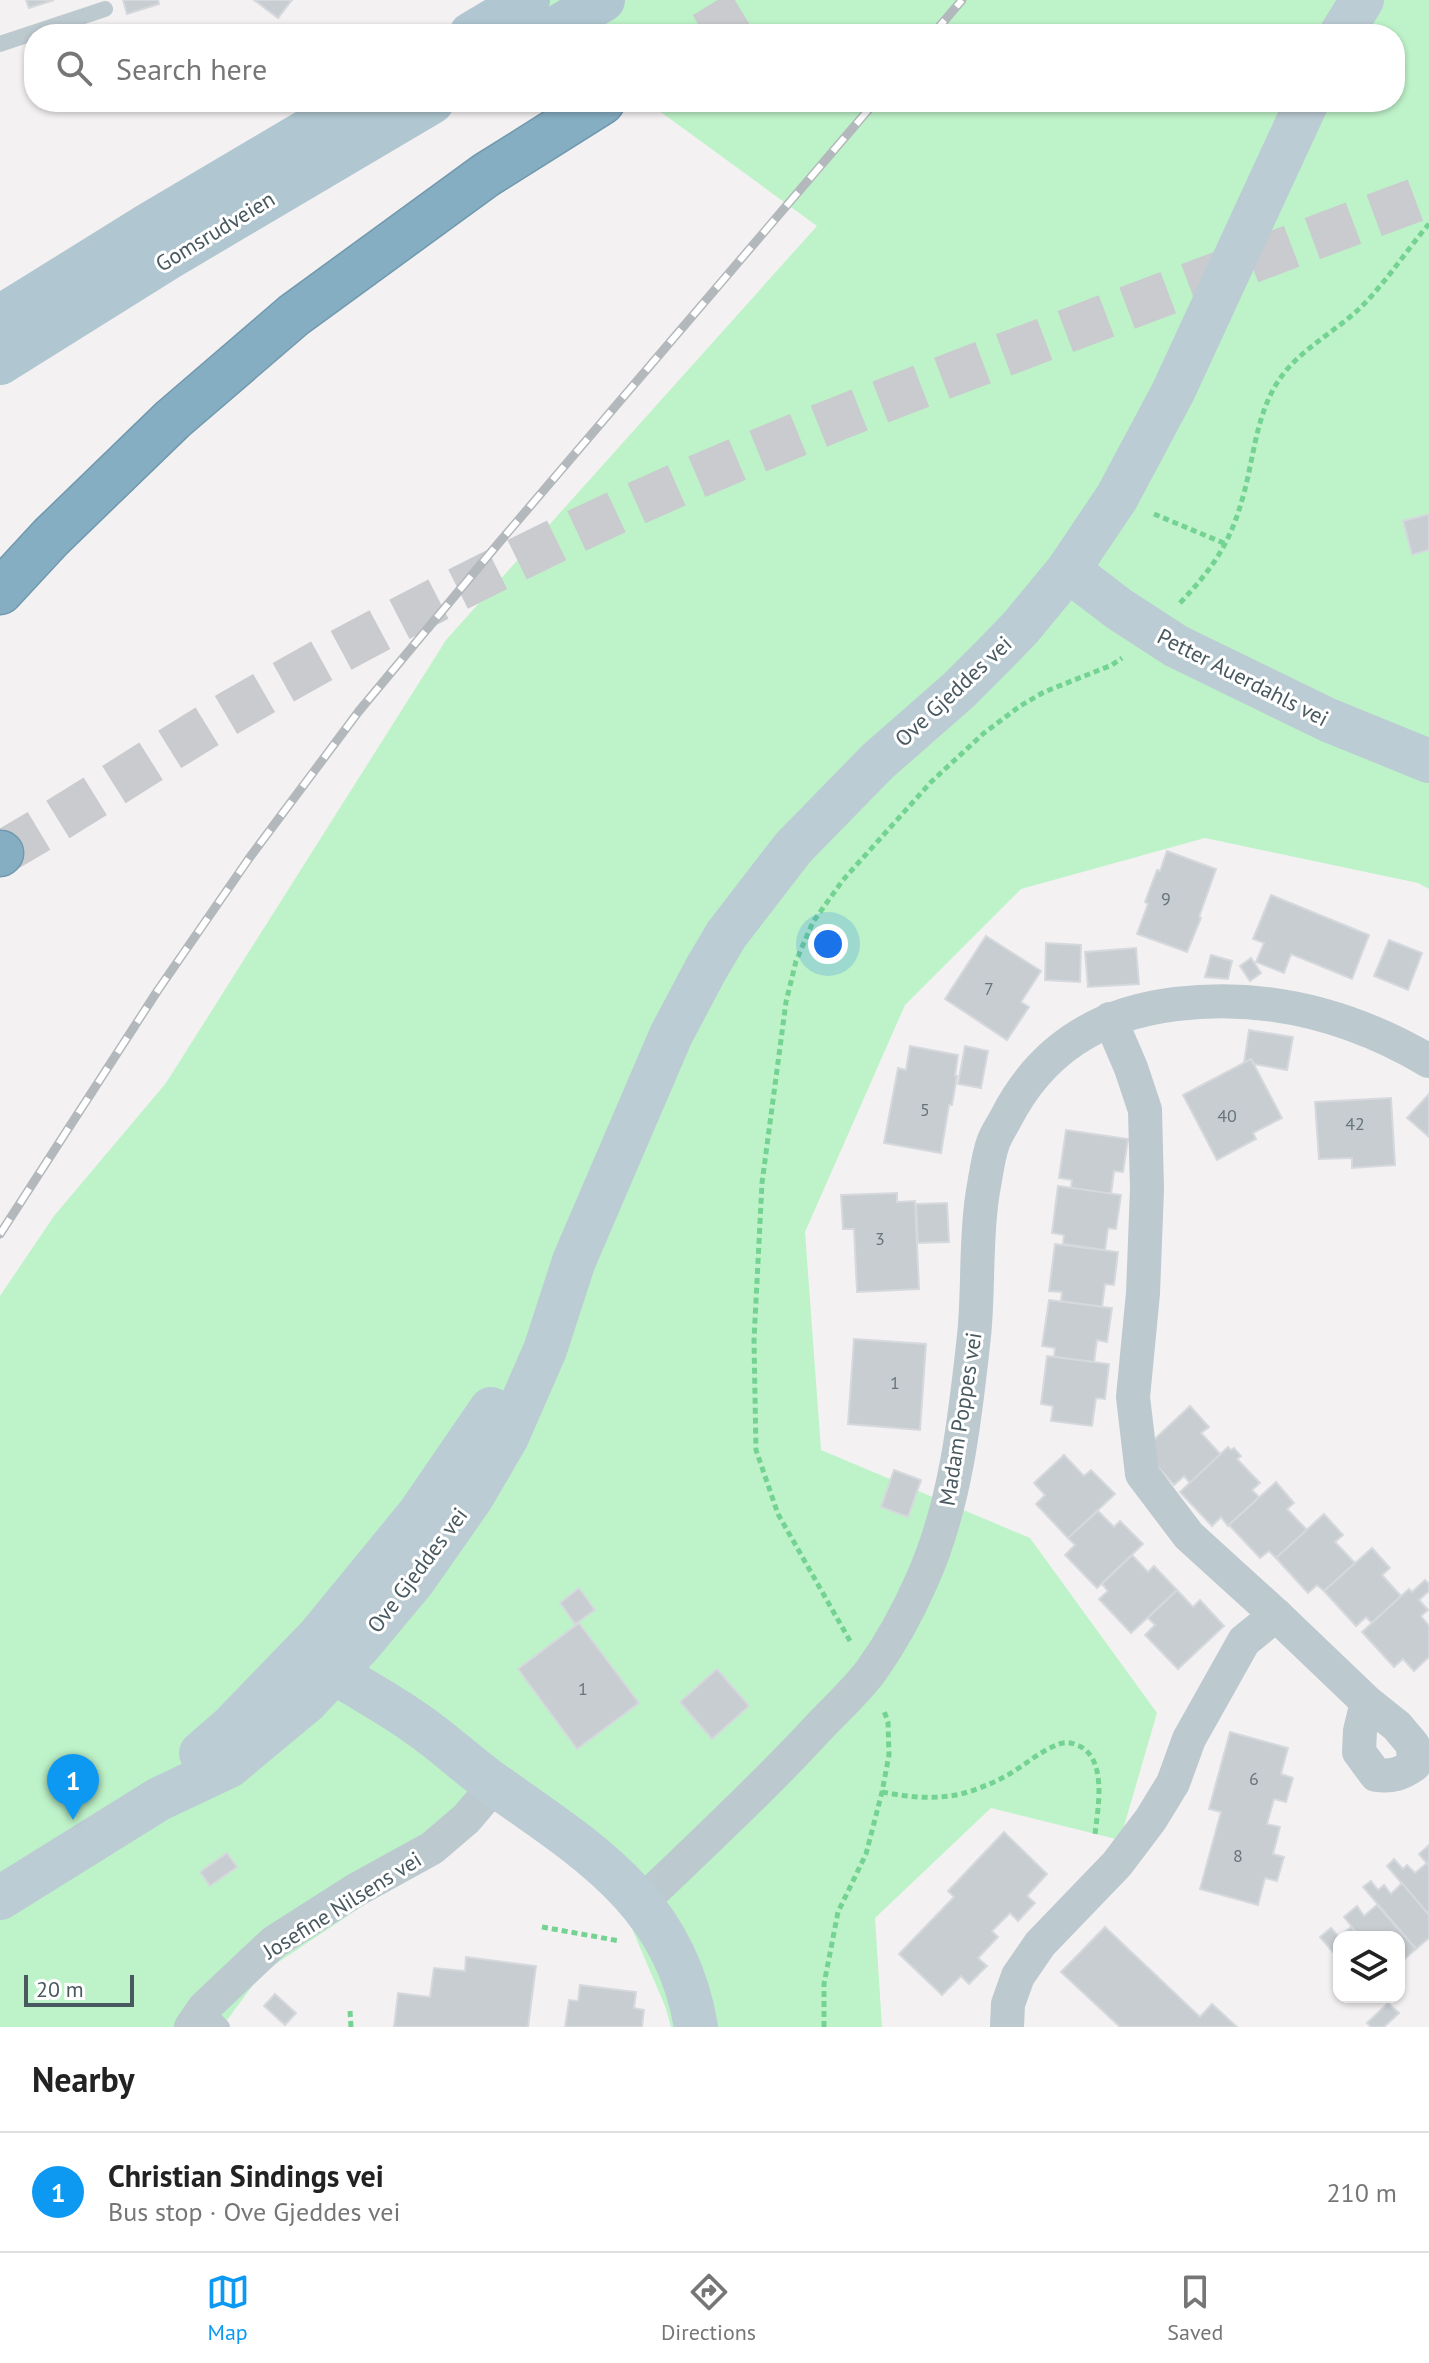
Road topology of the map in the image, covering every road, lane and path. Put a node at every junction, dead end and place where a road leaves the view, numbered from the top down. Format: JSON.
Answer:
{"nodes":[{"id":1,"x":528,"y":0,"type":"edge"},
{"id":2,"x":603,"y":0,"type":"edge"},
{"id":3,"x":1362,"y":0,"type":"edge"},
{"id":4,"x":105,"y":9,"type":"dead end"},
{"id":5,"x":60,"y":24,"type":"edge"},
{"id":6,"x":488,"y":24,"type":"edge"},
{"id":7,"x":563,"y":24,"type":"edge"},
{"id":8,"x":1347,"y":24,"type":"edge"},
{"id":9,"x":24,"y":36,"type":"edge"},
{"id":10,"x":0,"y":44,"type":"edge"},
{"id":11,"x":339,"y":112,"type":"edge"},
{"id":12,"x":415,"y":112,"type":"edge"},
{"id":13,"x":586,"y":112,"type":"edge"},
{"id":14,"x":1302,"y":112,"type":"edge"},
{"id":15,"x":1429,"y":224,"type":"edge"},
{"id":16,"x":0,"y":317,"type":"edge"},
{"id":17,"x":0,"y":363,"type":"edge"},
{"id":18,"x":1117,"y":497,"type":"junction"},
{"id":19,"x":1226,"y":545,"type":"junction"},
{"id":20,"x":1068,"y":570,"type":"junction"},
{"id":21,"x":0,"y":592,"type":"edge"},
{"id":22,"x":1173,"y":609,"type":"dead end"},
{"id":23,"x":1125,"y":656,"type":"dead end"},
{"id":24,"x":1429,"y":761,"type":"edge"},
{"id":25,"x":1110,"y":1019,"type":"junction"},
{"id":26,"x":1429,"y":1061,"type":"edge"},
{"id":27,"x":1276,"y":1615,"type":"junction"},
{"id":28,"x":338,"y":1651,"type":"junction"},
{"id":29,"x":869,"y":1674,"type":"junction"},
{"id":30,"x":1367,"y":1702,"type":"dead end"},
{"id":31,"x":495,"y":1785,"type":"junction"},
{"id":32,"x":882,"y":1792,"type":"junction"},
{"id":33,"x":1094,"y":1837,"type":"dead end"},
{"id":34,"x":0,"y":1898,"type":"edge"},
{"id":35,"x":641,"y":1903,"type":"junction"},
{"id":36,"x":542,"y":1927,"type":"dead end"},
{"id":37,"x":625,"y":1942,"type":"dead end"},
{"id":38,"x":350,"y":2011,"type":"dead end"},
{"id":39,"x":206,"y":2021,"type":"edge"},
{"id":40,"x":351,"y":2027,"type":"edge"},
{"id":41,"x":696,"y":2027,"type":"edge"},
{"id":42,"x":824,"y":2027,"type":"edge"},
{"id":43,"x":1007,"y":2027,"type":"edge"}],
"edges":[{"from":1,"to":6,"type":"main road"},
{"from":2,"to":7,"type":"main road"},
{"from":3,"to":8,"type":"street"},
{"from":4,"to":5,"type":"lane"},
{"from":9,"to":10,"type":"lane"},
{"from":11,"to":16,"type":"main road","name":"Gomsrudveien"},
{"from":12,"to":17,"type":"main road","name":"Gomsrudveien"},
{"from":13,"to":21,"type":"highway"},
{"from":14,"to":18,"type":"street","name":"Ove Gjeddes vei"},
{"from":15,"to":19,"type":"path"},
{"from":18,"to":19,"type":"path"},
{"from":18,"to":20,"type":"street","name":"Ove Gjeddes vei"},
{"from":19,"to":22,"type":"path"},
{"from":20,"to":24,"type":"street","name":"Petter Auerdahls vei"},
{"from":20,"to":28,"type":"street","name":"Ove Gjeddes vei"},
{"from":23,"to":29,"type":"path"},
{"from":25,"to":26,"type":"street","name":"Madam Poppes vei"},
{"from":25,"to":27,"type":"street"},
{"from":25,"to":29,"type":"street","name":"Madam Poppes vei"},
{"from":27,"to":30,"type":"street"},
{"from":27,"to":43,"type":"street"},
{"from":28,"to":31,"type":"street"},
{"from":28,"to":34,"type":"street","name":"Ove Gjeddes vei"},
{"from":29,"to":32,"type":"path"},
{"from":29,"to":35,"type":"street","name":"Madam Poppes vei"},
{"from":31,"to":35,"type":"street"},
{"from":31,"to":39,"type":"street","name":"Josefine Nilsens vei"},
{"from":32,"to":33,"type":"path"},
{"from":32,"to":42,"type":"path"},
{"from":35,"to":41,"type":"street"},
{"from":36,"to":37,"type":"path"},
{"from":38,"to":40,"type":"path"}]}
